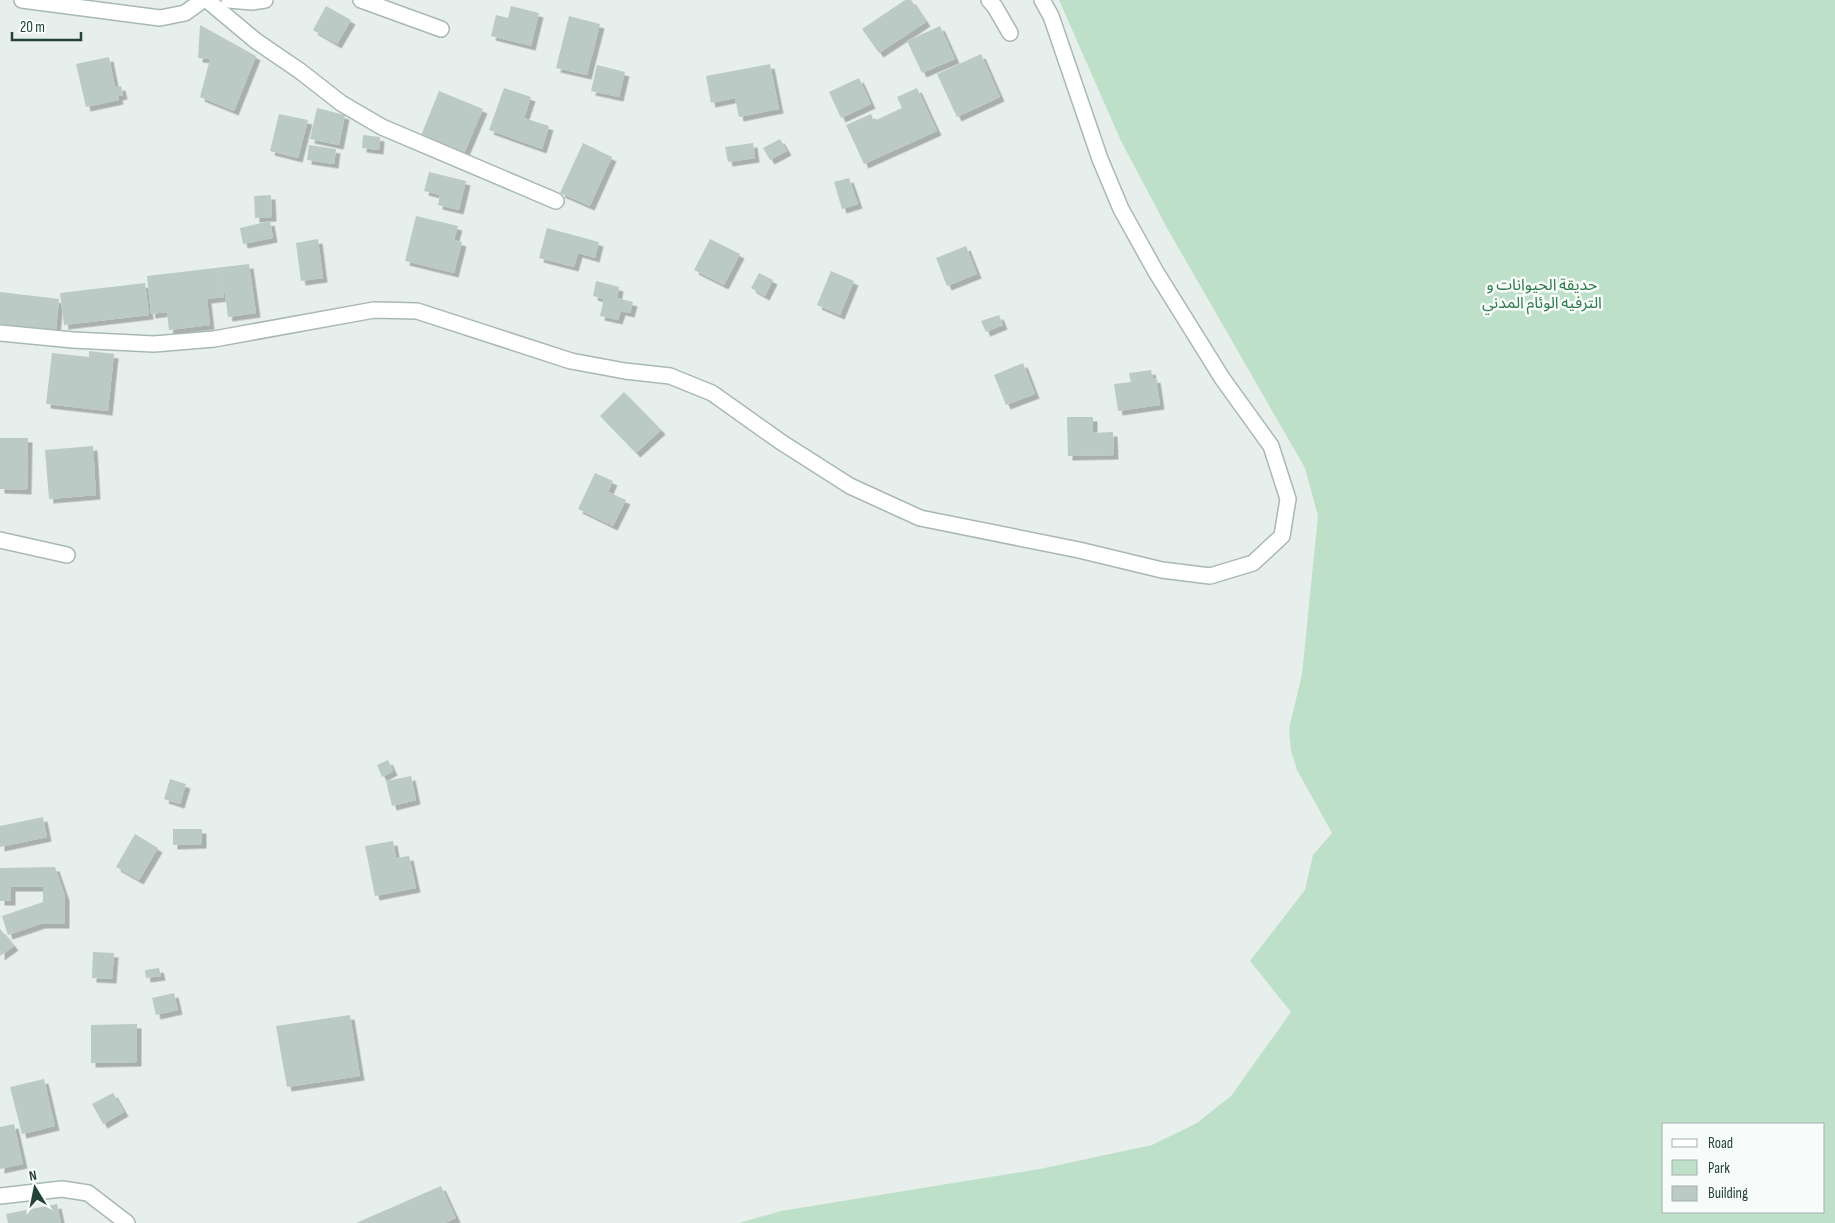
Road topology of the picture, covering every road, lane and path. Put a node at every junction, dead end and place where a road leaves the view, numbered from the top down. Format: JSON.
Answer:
{"nodes":[{"id":1,"x":22,"y":0,"type":"edge"},
{"id":2,"x":203,"y":0,"type":"edge"},
{"id":3,"x":207,"y":0,"type":"edge"},
{"id":4,"x":228,"y":0,"type":"edge"},
{"id":5,"x":265,"y":0,"type":"edge"},
{"id":6,"x":361,"y":0,"type":"edge"},
{"id":7,"x":989,"y":0,"type":"edge"},
{"id":8,"x":1042,"y":0,"type":"edge"},
{"id":9,"x":441,"y":29,"type":"dead end"},
{"id":10,"x":1010,"y":34,"type":"dead end"},
{"id":11,"x":556,"y":201,"type":"dead end"},
{"id":12,"x":0,"y":333,"type":"edge"},
{"id":13,"x":0,"y":540,"type":"edge"},
{"id":14,"x":67,"y":555,"type":"dead end"},
{"id":15,"x":0,"y":1196,"type":"edge"},
{"id":16,"x":127,"y":1223,"type":"edge"}],
"edges":[{"from":1,"to":2,"type":"street"},
{"from":3,"to":11,"type":"street"},
{"from":4,"to":5,"type":"street"},
{"from":6,"to":9,"type":"street"},
{"from":7,"to":10,"type":"street"},
{"from":8,"to":12,"type":"street"},
{"from":13,"to":14,"type":"street"},
{"from":15,"to":16,"type":"street"}]}
